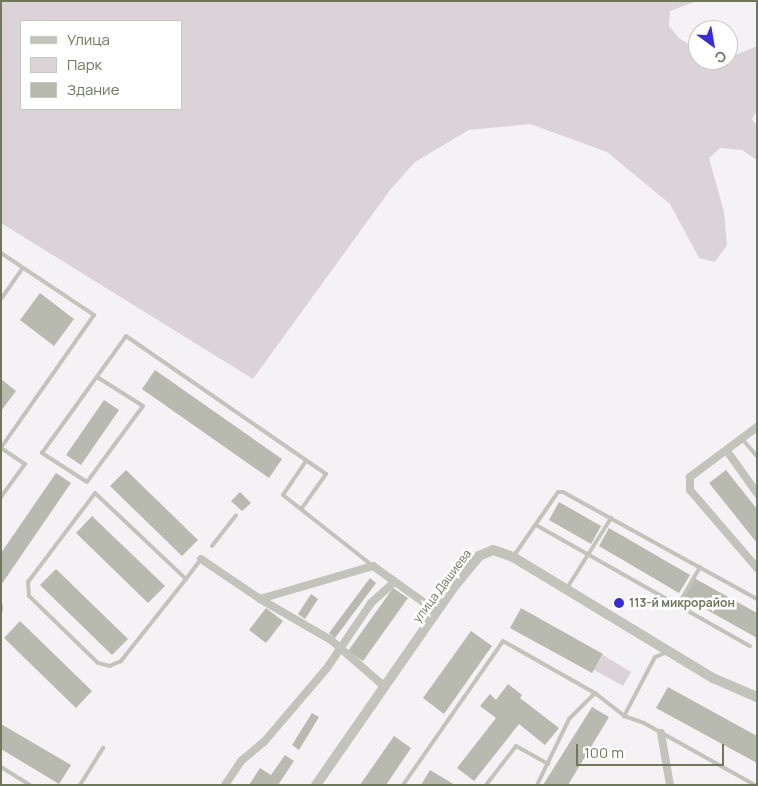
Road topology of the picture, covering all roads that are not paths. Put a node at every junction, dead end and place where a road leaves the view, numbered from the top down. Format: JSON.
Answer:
{"nodes":[{"id":1,"x":1,"y":253,"type":"edge"},
{"id":2,"x":23,"y":268,"type":"junction"},
{"id":3,"x":1,"y":298,"type":"edge"},
{"id":4,"x":97,"y":377,"type":"junction"},
{"id":5,"x":757,"y":427,"type":"edge"},
{"id":6,"x":740,"y":438,"type":"junction"},
{"id":7,"x":727,"y":451,"type":"junction"},
{"id":8,"x":757,"y":456,"type":"edge"},
{"id":9,"x":306,"y":461,"type":"junction"},
{"id":10,"x":757,"y":493,"type":"edge"},
{"id":11,"x":1,"y":497,"type":"edge"},
{"id":12,"x":302,"y":508,"type":"junction"},
{"id":13,"x":236,"y":515,"type":"dead end"},
{"id":14,"x":611,"y":518,"type":"junction"},
{"id":15,"x":536,"y":525,"type":"junction"},
{"id":16,"x":212,"y":546,"type":"dead end"},
{"id":17,"x":589,"y":555,"type":"junction"},
{"id":18,"x":513,"y":557,"type":"junction"},
{"id":19,"x":201,"y":559,"type":"joint"},
{"id":20,"x":373,"y":566,"type":"junction"},
{"id":21,"x":700,"y":567,"type":"junction"},
{"id":22,"x":757,"y":568,"type":"edge"},
{"id":23,"x":186,"y":579,"type":"junction"},
{"id":24,"x":394,"y":582,"type":"junction"},
{"id":25,"x":567,"y":588,"type":"junction"},
{"id":26,"x":260,"y":599,"type":"junction"},
{"id":27,"x":757,"y":599,"type":"edge"},
{"id":28,"x":678,"y":605,"type":"junction"},
{"id":29,"x":1,"y":606,"type":"edge"},
{"id":30,"x":1,"y":610,"type":"edge"},
{"id":31,"x":437,"y":612,"type":"junction"},
{"id":32,"x":750,"y":646,"type":"dead end"},
{"id":33,"x":339,"y":647,"type":"junction"},
{"id":34,"x":667,"y":652,"type":"junction"},
{"id":35,"x":384,"y":686,"type":"junction"},
{"id":36,"x":595,"y":693,"type":"junction"},
{"id":37,"x":757,"y":697,"type":"edge"},
{"id":38,"x":624,"y":716,"type":"junction"},
{"id":39,"x":661,"y":733,"type":"junction"},
{"id":40,"x":103,"y":748,"type":"dead end"},
{"id":41,"x":548,"y":764,"type":"junction"},
{"id":42,"x":1,"y":767,"type":"edge"},
{"id":43,"x":30,"y":785,"type":"edge"},
{"id":44,"x":80,"y":785,"type":"edge"},
{"id":45,"x":225,"y":785,"type":"edge"},
{"id":46,"x":316,"y":785,"type":"edge"},
{"id":47,"x":403,"y":785,"type":"edge"},
{"id":48,"x":486,"y":785,"type":"edge"},
{"id":49,"x":536,"y":785,"type":"edge"},
{"id":50,"x":670,"y":785,"type":"edge"},
{"id":51,"x":755,"y":785,"type":"edge"}],
"edges":[{"from":1,"to":2,"type":"lane"},
{"from":2,"to":3,"type":"lane"},
{"from":2,"to":11,"type":"lane"},
{"from":4,"to":4,"type":"lane"},
{"from":4,"to":9,"type":"lane"},
{"from":5,"to":6,"type":"street"},
{"from":6,"to":7,"type":"street"},
{"from":6,"to":8,"type":"lane"},
{"from":7,"to":10,"type":"street"},
{"from":7,"to":22,"type":"street"},
{"from":9,"to":12,"type":"lane"},
{"from":9,"to":12,"type":"lane"},
{"from":12,"to":20,"type":"lane"},
{"from":13,"to":16,"type":"lane"},
{"from":14,"to":15,"type":"lane"},
{"from":14,"to":17,"type":"lane"},
{"from":14,"to":21,"type":"lane"},
{"from":15,"to":17,"type":"lane"},
{"from":15,"to":18,"type":"lane"},
{"from":17,"to":25,"type":"lane"},
{"from":17,"to":28,"type":"lane"},
{"from":18,"to":25,"type":"street","name":"улица Дашиева"},
{"from":18,"to":31,"type":"street","name":"улица Дашиева"},
{"from":19,"to":23,"type":"lane"},
{"from":19,"to":26,"type":"street"},
{"from":20,"to":24,"type":"street"},
{"from":20,"to":26,"type":"street"},
{"from":21,"to":27,"type":"lane"},
{"from":21,"to":28,"type":"lane"},
{"from":23,"to":23,"type":"lane"},
{"from":24,"to":31,"type":"street"},
{"from":24,"to":33,"type":"street"},
{"from":25,"to":34,"type":"street","name":"улица Дашиева"},
{"from":26,"to":33,"type":"street"},
{"from":28,"to":32,"type":"lane"},
{"from":29,"to":30,"type":"lane"},
{"from":31,"to":35,"type":"street","name":"улица Дашиева"},
{"from":33,"to":35,"type":"street"},
{"from":33,"to":45,"type":"street"},
{"from":34,"to":37,"type":"street","name":"улица Дашиева"},
{"from":34,"to":38,"type":"lane"},
{"from":35,"to":46,"type":"street","name":"улица Дашиева"},
{"from":36,"to":38,"type":"lane"},
{"from":36,"to":41,"type":"lane"},
{"from":36,"to":47,"type":"lane"},
{"from":38,"to":39,"type":"lane"},
{"from":39,"to":50,"type":"street"},
{"from":39,"to":51,"type":"lane"},
{"from":40,"to":44,"type":"lane"},
{"from":41,"to":48,"type":"lane"},
{"from":41,"to":49,"type":"lane"},
{"from":42,"to":43,"type":"lane"}]}
